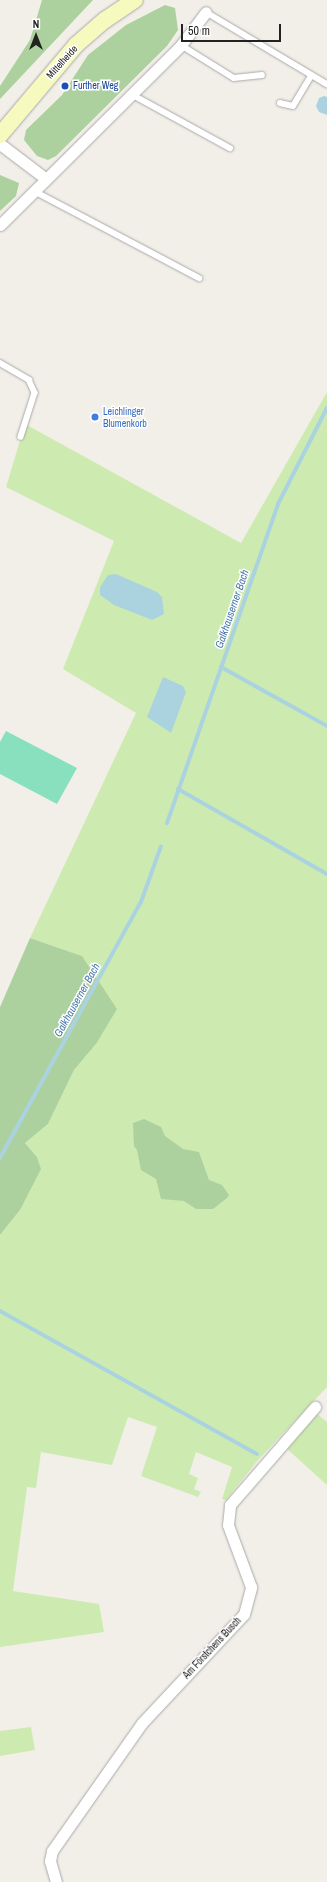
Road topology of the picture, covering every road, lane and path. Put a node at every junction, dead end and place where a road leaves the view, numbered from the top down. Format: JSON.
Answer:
{"nodes":[{"id":1,"x":135,"y":0,"type":"edge"},
{"id":2,"x":206,"y":12,"type":"joint"},
{"id":3,"x":181,"y":45,"type":"junction"},
{"id":4,"x":262,"y":75,"type":"dead end"},
{"id":5,"x":311,"y":76,"type":"junction"},
{"id":6,"x":327,"y":84,"type":"edge"},
{"id":7,"x":131,"y":94,"type":"junction"},
{"id":8,"x":280,"y":103,"type":"dead end"},
{"id":9,"x":0,"y":135,"type":"edge"},
{"id":10,"x":0,"y":144,"type":"edge"},
{"id":11,"x":230,"y":148,"type":"dead end"},
{"id":12,"x":45,"y":178,"type":"junction"},
{"id":13,"x":34,"y":191,"type":"junction"},
{"id":14,"x":0,"y":225,"type":"edge"},
{"id":15,"x":199,"y":278,"type":"dead end"},
{"id":16,"x":0,"y":363,"type":"edge"},
{"id":17,"x":21,"y":437,"type":"dead end"},
{"id":18,"x":315,"y":1407,"type":"dead end"},
{"id":19,"x":56,"y":1882,"type":"edge"}],
"edges":[{"from":1,"to":9,"type":"main road","name":"Mittelheide"},
{"from":2,"to":3,"type":"street"},
{"from":2,"to":5,"type":"lane"},
{"from":3,"to":4,"type":"lane"},
{"from":3,"to":7,"type":"street"},
{"from":5,"to":6,"type":"lane"},
{"from":5,"to":8,"type":"lane"},
{"from":7,"to":11,"type":"lane"},
{"from":7,"to":12,"type":"street"},
{"from":10,"to":12,"type":"street"},
{"from":12,"to":13,"type":"street"},
{"from":13,"to":14,"type":"street"},
{"from":13,"to":15,"type":"lane"},
{"from":16,"to":17,"type":"lane"},
{"from":18,"to":19,"type":"street","name":"Am Förstchens Busch"}]}
